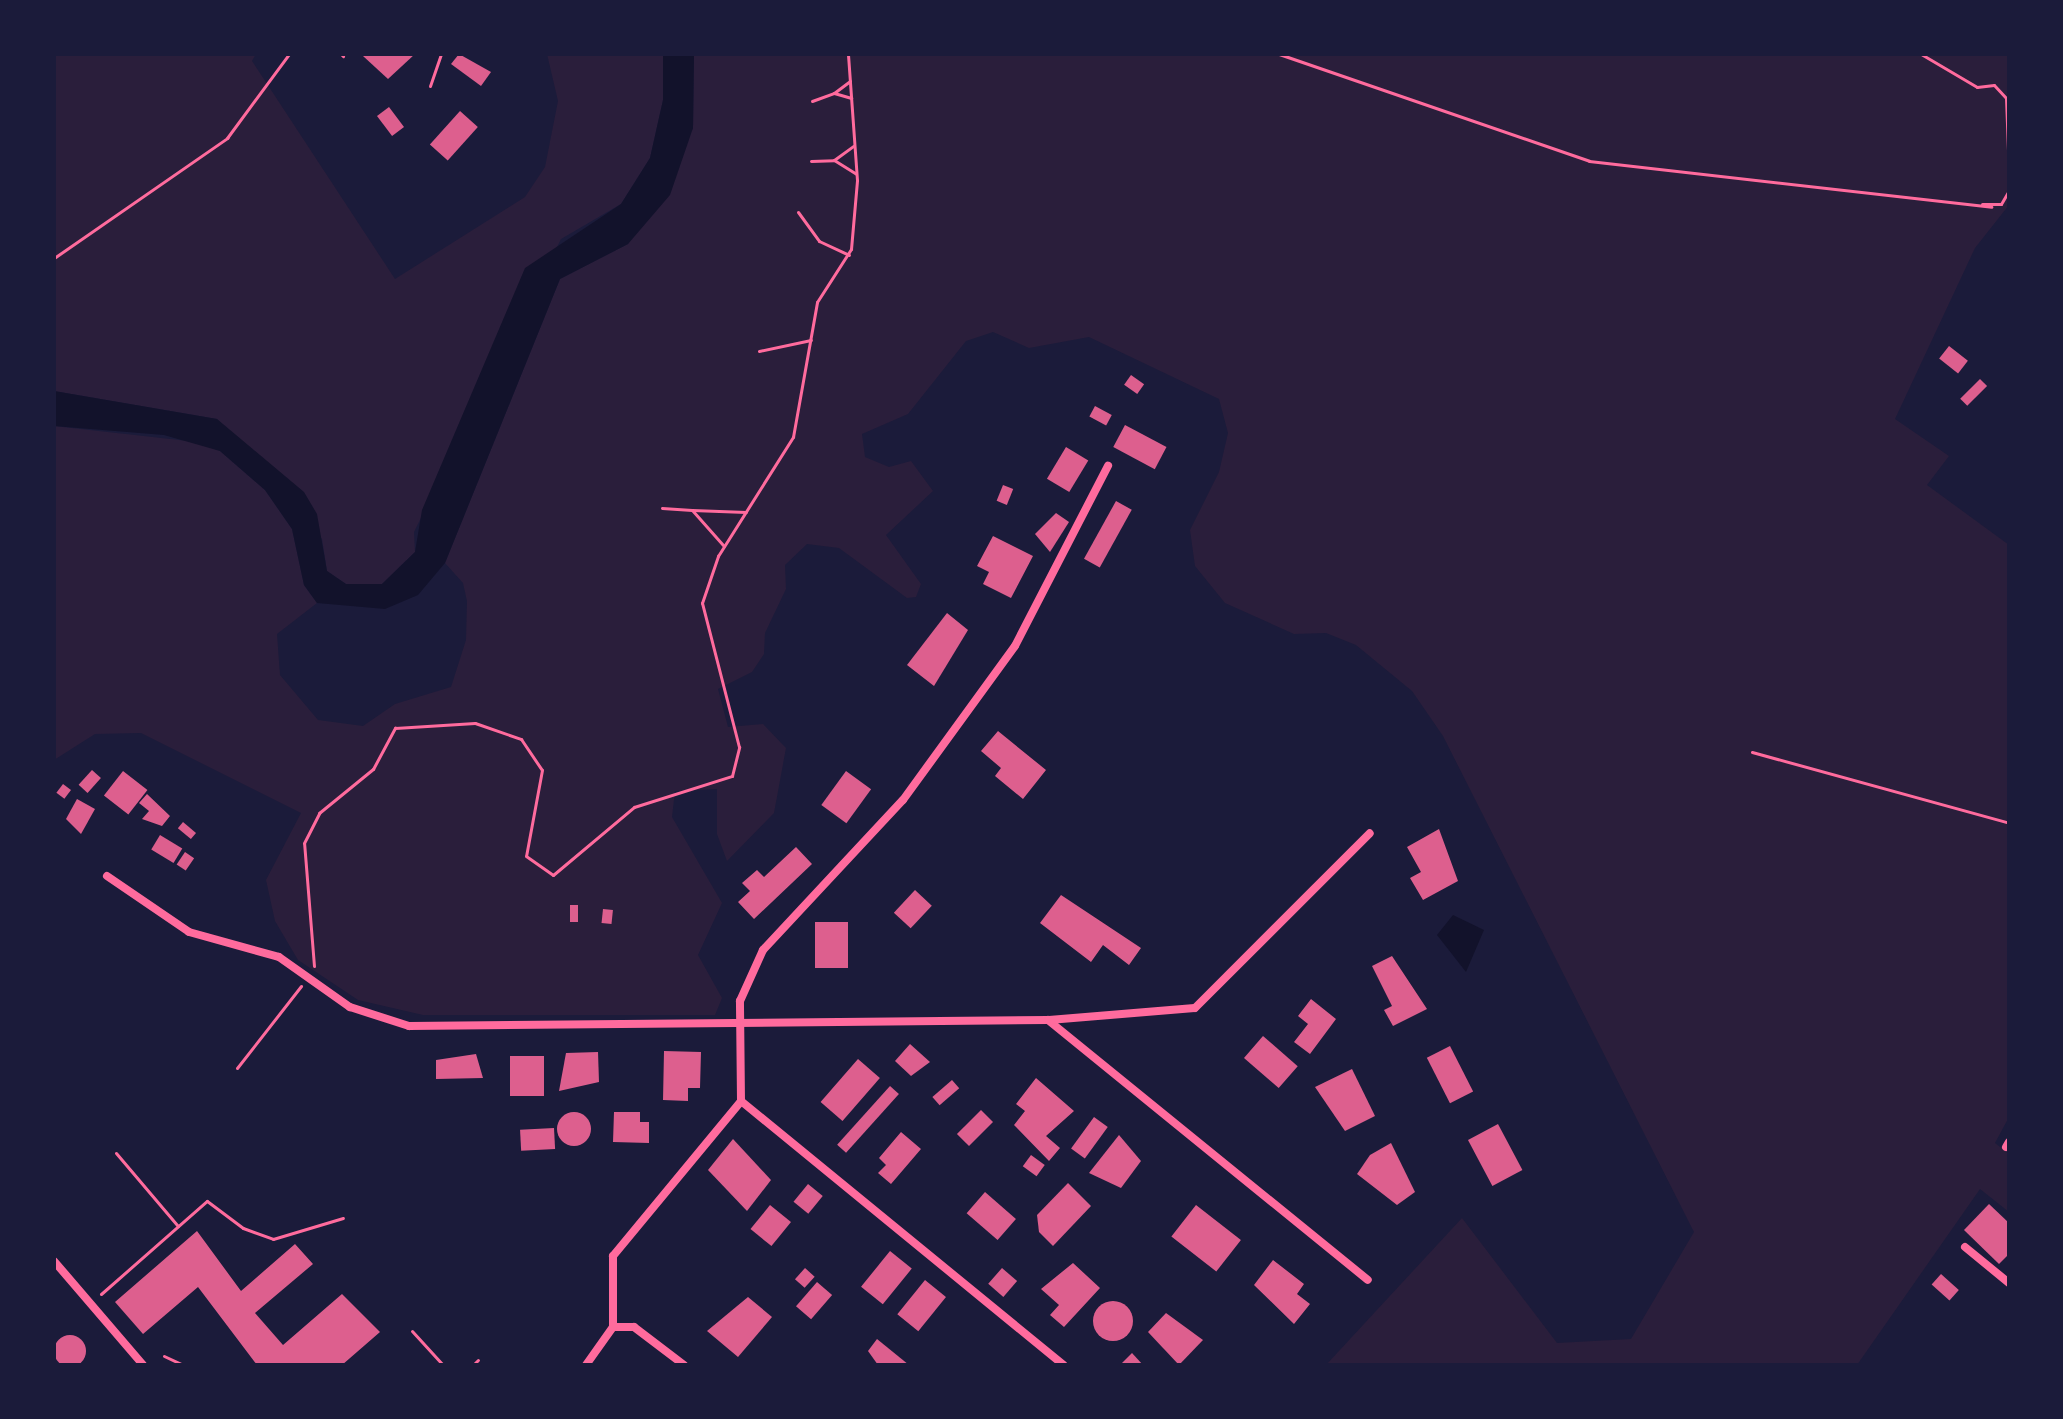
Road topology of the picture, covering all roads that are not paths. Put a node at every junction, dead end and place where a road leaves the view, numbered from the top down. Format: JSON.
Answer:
{"nodes":[{"id":1,"x":1108,"y":466,"type":"dead end"},
{"id":2,"x":1370,"y":833,"type":"dead end"},
{"id":3,"x":107,"y":876,"type":"dead end"},
{"id":4,"x":1048,"y":1020,"type":"junction"},
{"id":5,"x":742,"y":1025,"type":"junction"},
{"id":6,"x":741,"y":1101,"type":"junction"},
{"id":7,"x":1965,"y":1247,"type":"dead end"},
{"id":8,"x":54,"y":1261,"type":"edge"},
{"id":9,"x":1368,"y":1280,"type":"dead end"},
{"id":10,"x":2009,"y":1283,"type":"edge"},
{"id":11,"x":613,"y":1327,"type":"junction"},
{"id":12,"x":143,"y":1365,"type":"edge"},
{"id":13,"x":586,"y":1365,"type":"edge"},
{"id":14,"x":684,"y":1365,"type":"edge"},
{"id":15,"x":1064,"y":1365,"type":"edge"}],
"edges":[{"from":1,"to":5,"type":"street"},
{"from":2,"to":4,"type":"street"},
{"from":3,"to":5,"type":"street"},
{"from":4,"to":5,"type":"street"},
{"from":4,"to":9,"type":"street"},
{"from":5,"to":6,"type":"street"},
{"from":6,"to":11,"type":"street"},
{"from":6,"to":15,"type":"street"},
{"from":7,"to":10,"type":"street"},
{"from":8,"to":12,"type":"street"},
{"from":11,"to":13,"type":"street"},
{"from":11,"to":14,"type":"street"}]}
